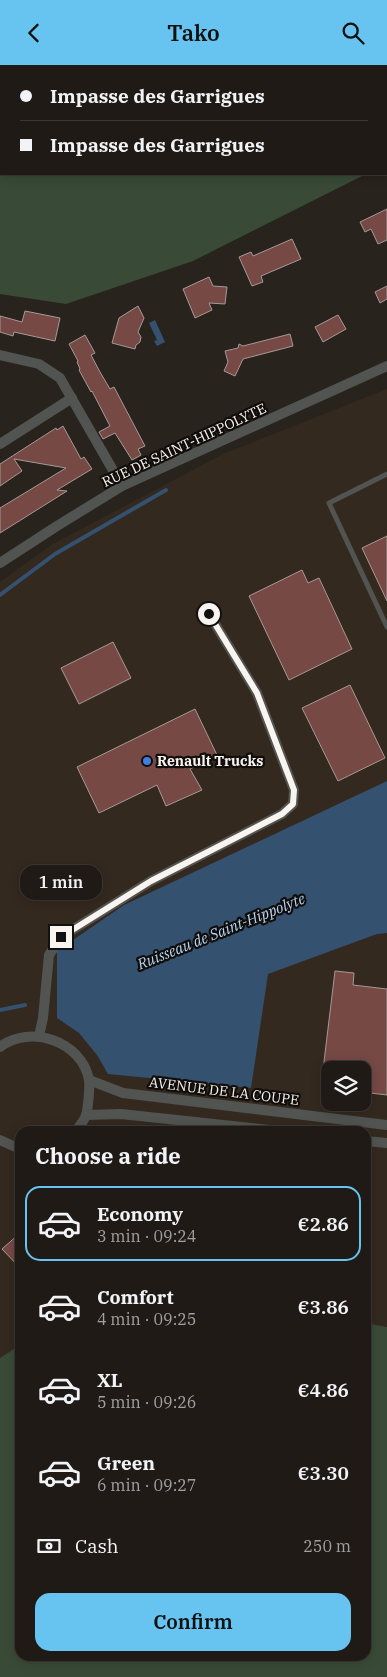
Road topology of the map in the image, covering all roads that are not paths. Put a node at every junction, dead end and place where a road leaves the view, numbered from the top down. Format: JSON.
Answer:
{"nodes":[{"id":1,"x":0,"y":355,"type":"edge"},
{"id":2,"x":387,"y":366,"type":"edge"},
{"id":3,"x":72,"y":398,"type":"junction"},
{"id":4,"x":0,"y":444,"type":"edge"},
{"id":5,"x":387,"y":474,"type":"edge"},
{"id":6,"x":122,"y":486,"type":"junction"},
{"id":7,"x":0,"y":563,"type":"edge"},
{"id":8,"x":209,"y":614,"type":"dead end"},
{"id":9,"x":387,"y":627,"type":"edge"},
{"id":10,"x":39,"y":1036,"type":"junction"},
{"id":11,"x":0,"y":1047,"type":"edge"},
{"id":12,"x":89,"y":1080,"type":"junction"},
{"id":13,"x":86,"y":1115,"type":"junction"},
{"id":14,"x":387,"y":1125,"type":"edge"},
{"id":15,"x":79,"y":1126,"type":"edge"},
{"id":16,"x":233,"y":1126,"type":"edge"},
{"id":17,"x":0,"y":1140,"type":"edge"},
{"id":18,"x":371,"y":1141,"type":"edge"},
{"id":19,"x":387,"y":1143,"type":"edge"},
{"id":20,"x":15,"y":1147,"type":"edge"}],
"edges":[{"from":1,"to":3,"type":"street"},
{"from":2,"to":6,"type":"street","name":"RUE DE SAINT-HIPPOLYTE"},
{"from":3,"to":4,"type":"street"},
{"from":3,"to":6,"type":"street"},
{"from":5,"to":9,"type":"lane"},
{"from":6,"to":7,"type":"street","name":"RUE DE SAINT-HIPPOLYTE"},
{"from":8,"to":10,"type":"street"},
{"from":10,"to":11,"type":"street"},
{"from":10,"to":12,"type":"street"},
{"from":12,"to":13,"type":"street"},
{"from":12,"to":14,"type":"street","name":"AVENUE DE LA COUPE"},
{"from":13,"to":15,"type":"street"},
{"from":13,"to":16,"type":"street"},
{"from":17,"to":20,"type":"street"},
{"from":18,"to":19,"type":"street"}]}
